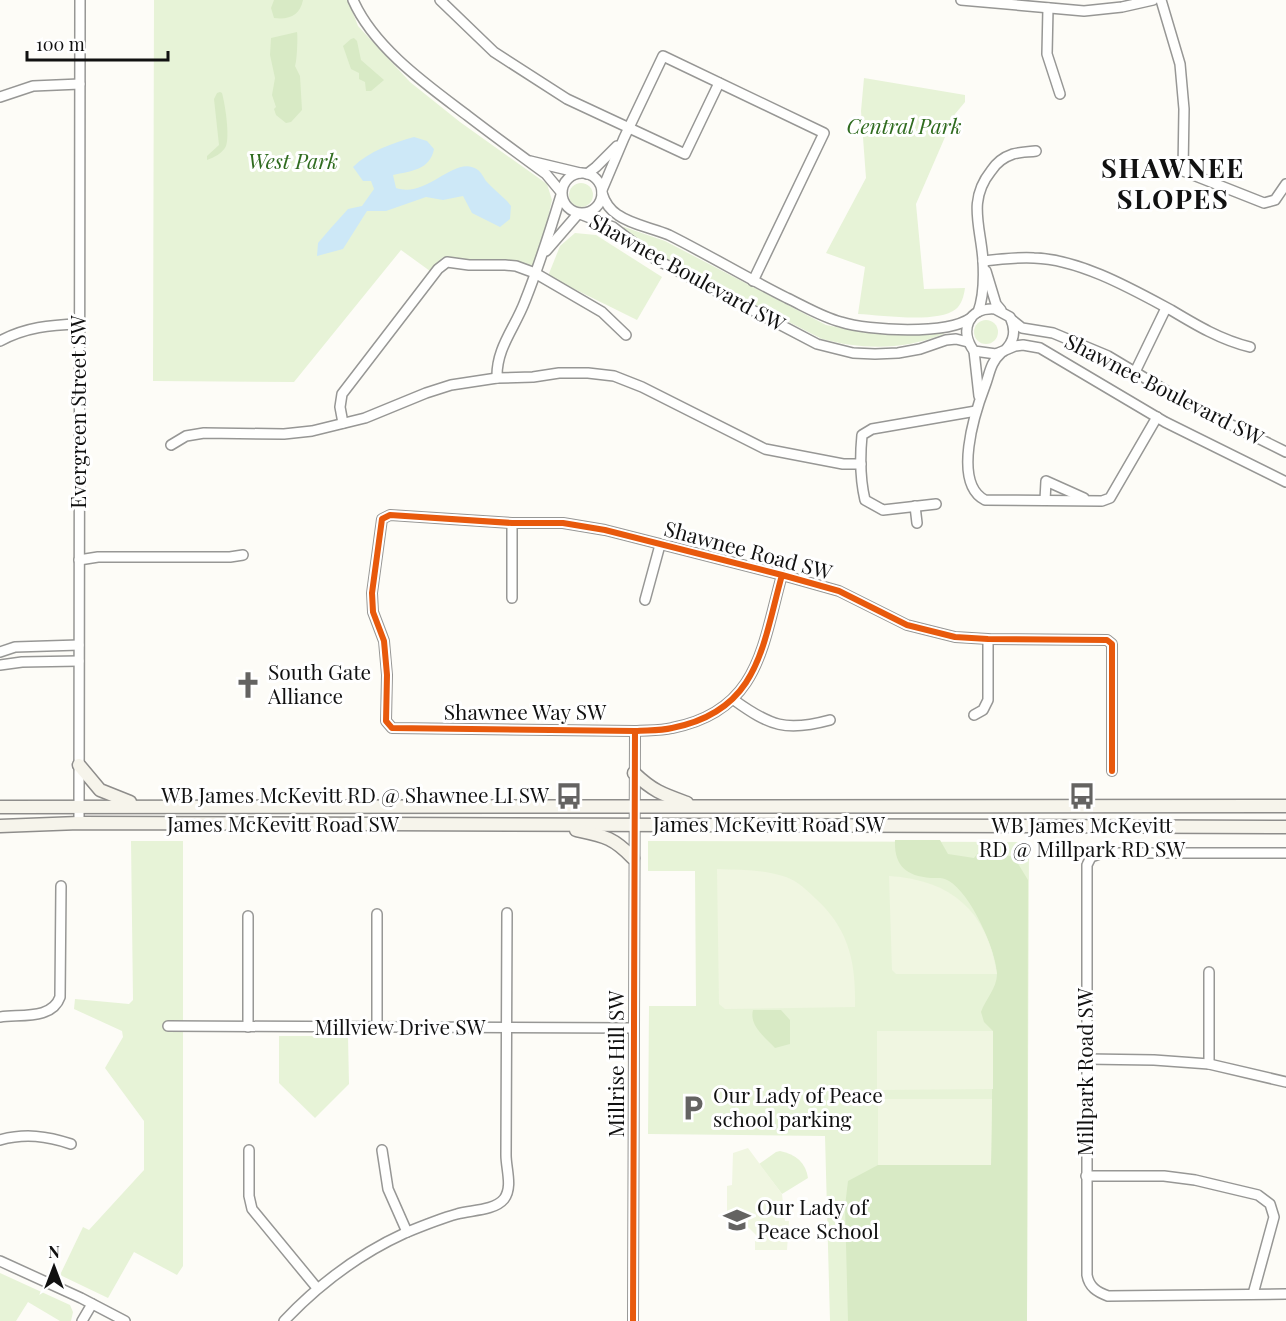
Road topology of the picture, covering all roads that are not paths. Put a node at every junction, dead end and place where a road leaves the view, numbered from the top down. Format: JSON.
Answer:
{"nodes":[{"id":1,"x":80,"y":0,"type":"edge"},
{"id":2,"x":353,"y":0,"type":"edge"},
{"id":3,"x":440,"y":0,"type":"edge"},
{"id":4,"x":961,"y":0,"type":"edge"},
{"id":5,"x":1153,"y":0,"type":"edge"},
{"id":6,"x":1161,"y":0,"type":"edge"},
{"id":7,"x":1048,"y":8,"type":"junction"},
{"id":8,"x":719,"y":83,"type":"junction"},
{"id":9,"x":80,"y":84,"type":"junction"},
{"id":10,"x":1060,"y":94,"type":"dead end"},
{"id":11,"x":0,"y":97,"type":"edge"},
{"id":12,"x":626,"y":133,"type":"junction"},
{"id":13,"x":1036,"y":151,"type":"dead end"},
{"id":14,"x":528,"y":161,"type":"junction"},
{"id":15,"x":583,"y":173,"type":"junction"},
{"id":16,"x":1286,"y":184,"type":"edge"},
{"id":17,"x":602,"y":192,"type":"junction"},
{"id":18,"x":561,"y":194,"type":"junction"},
{"id":19,"x":579,"y":214,"type":"junction"},
{"id":20,"x":543,"y":255,"type":"junction"},
{"id":21,"x":983,"y":261,"type":"junction"},
{"id":22,"x":535,"y":273,"type":"junction"},
{"id":23,"x":753,"y":281,"type":"junction"},
{"id":24,"x":1166,"y":308,"type":"junction"},
{"id":25,"x":1000,"y":310,"type":"junction"},
{"id":26,"x":977,"y":313,"type":"junction"},
{"id":27,"x":1010,"y":317,"type":"junction"},
{"id":28,"x":80,"y":324,"type":"junction"},
{"id":29,"x":626,"y":335,"type":"dead end"},
{"id":30,"x":0,"y":341,"type":"edge"},
{"id":31,"x":968,"y":342,"type":"junction"},
{"id":32,"x":1250,"y":348,"type":"dead end"},
{"id":33,"x":974,"y":351,"type":"junction"},
{"id":34,"x":1004,"y":351,"type":"junction"},
{"id":35,"x":1135,"y":372,"type":"junction"},
{"id":36,"x":497,"y":378,"type":"junction"},
{"id":37,"x":979,"y":401,"type":"junction"},
{"id":38,"x":976,"y":411,"type":"junction"},
{"id":39,"x":1157,"y":417,"type":"junction"},
{"id":40,"x":343,"y":423,"type":"junction"},
{"id":41,"x":171,"y":445,"type":"dead end"},
{"id":42,"x":1286,"y":452,"type":"edge"},
{"id":43,"x":861,"y":464,"type":"junction"},
{"id":44,"x":1286,"y":482,"type":"edge"},
{"id":45,"x":1045,"y":500,"type":"junction"},
{"id":46,"x":1088,"y":501,"type":"junction"},
{"id":47,"x":936,"y":504,"type":"dead end"},
{"id":48,"x":915,"y":506,"type":"junction"},
{"id":49,"x":386,"y":517,"type":"joint"},
{"id":50,"x":917,"y":522,"type":"dead end"},
{"id":51,"x":512,"y":524,"type":"junction"},
{"id":52,"x":660,"y":545,"type":"junction"},
{"id":53,"x":243,"y":555,"type":"dead end"},
{"id":54,"x":79,"y":560,"type":"junction"},
{"id":55,"x":782,"y":575,"type":"junction"},
{"id":56,"x":512,"y":598,"type":"dead end"},
{"id":57,"x":645,"y":600,"type":"dead end"},
{"id":58,"x":988,"y":639,"type":"junction"},
{"id":59,"x":79,"y":645,"type":"junction"},
{"id":60,"x":0,"y":652,"type":"edge"},
{"id":61,"x":79,"y":661,"type":"junction"},
{"id":62,"x":0,"y":665,"type":"edge"},
{"id":63,"x":734,"y":700,"type":"junction"},
{"id":64,"x":974,"y":715,"type":"dead end"},
{"id":65,"x":830,"y":720,"type":"dead end"},
{"id":66,"x":635,"y":731,"type":"junction"},
{"id":67,"x":79,"y":765,"type":"junction"},
{"id":68,"x":1112,"y":771,"type":"dead end"},
{"id":69,"x":634,"y":773,"type":"junction"},
{"id":70,"x":79,"y":806,"type":"junction"},
{"id":71,"x":142,"y":806,"type":"junction"},
{"id":72,"x":634,"y":806,"type":"junction"},
{"id":73,"x":696,"y":806,"type":"junction"},
{"id":74,"x":1286,"y":806,"type":"edge"},
{"id":75,"x":0,"y":807,"type":"edge"},
{"id":76,"x":79,"y":823,"type":"junction"},
{"id":77,"x":549,"y":825,"type":"junction"},
{"id":78,"x":634,"y":825,"type":"junction"},
{"id":79,"x":0,"y":826,"type":"edge"},
{"id":80,"x":1286,"y":827,"type":"edge"},
{"id":81,"x":1286,"y":853,"type":"edge"},
{"id":82,"x":633,"y":858,"type":"junction"},
{"id":83,"x":61,"y":886,"type":"dead end"},
{"id":84,"x":507,"y":913,"type":"dead end"},
{"id":85,"x":377,"y":914,"type":"dead end"},
{"id":86,"x":248,"y":916,"type":"dead end"},
{"id":87,"x":1209,"y":972,"type":"dead end"},
{"id":88,"x":0,"y":1017,"type":"edge"},
{"id":89,"x":168,"y":1026,"type":"dead end"},
{"id":90,"x":248,"y":1027,"type":"junction"},
{"id":91,"x":377,"y":1027,"type":"junction"},
{"id":92,"x":507,"y":1028,"type":"junction"},
{"id":93,"x":633,"y":1028,"type":"junction"},
{"id":94,"x":1086,"y":1059,"type":"junction"},
{"id":95,"x":1209,"y":1064,"type":"junction"},
{"id":96,"x":1286,"y":1082,"type":"edge"},
{"id":97,"x":0,"y":1140,"type":"edge"},
{"id":98,"x":71,"y":1144,"type":"dead end"},
{"id":99,"x":249,"y":1150,"type":"dead end"},
{"id":100,"x":382,"y":1150,"type":"dead end"},
{"id":101,"x":1086,"y":1176,"type":"junction"},
{"id":102,"x":407,"y":1232,"type":"junction"},
{"id":103,"x":0,"y":1261,"type":"edge"},
{"id":104,"x":317,"y":1288,"type":"junction"},
{"id":105,"x":1253,"y":1294,"type":"junction"},
{"id":106,"x":1286,"y":1294,"type":"edge"},
{"id":107,"x":92,"y":1304,"type":"junction"},
{"id":108,"x":82,"y":1321,"type":"edge"},
{"id":109,"x":125,"y":1321,"type":"edge"},
{"id":110,"x":284,"y":1321,"type":"edge"},
{"id":111,"x":633,"y":1321,"type":"edge"}],
"edges":[{"from":1,"to":9,"type":"street","name":"Evergreen Street SW"},
{"from":2,"to":14,"type":"street"},
{"from":3,"to":12,"type":"street"},
{"from":4,"to":7,"type":"street"},
{"from":5,"to":7,"type":"street"},
{"from":6,"to":16,"type":"street"},
{"from":7,"to":10,"type":"street"},
{"from":8,"to":12,"type":"street"},
{"from":8,"to":12,"type":"street"},
{"from":8,"to":23,"type":"street"},
{"from":9,"to":11,"type":"street"},
{"from":9,"to":28,"type":"street","name":"Evergreen Street SW"},
{"from":12,"to":15,"type":"street"},
{"from":12,"to":17,"type":"street"},
{"from":13,"to":21,"type":"street"},
{"from":14,"to":15,"type":"street"},
{"from":14,"to":18,"type":"street"},
{"from":15,"to":17,"type":"street"},
{"from":15,"to":18,"type":"street"},
{"from":17,"to":19,"type":"street"},
{"from":17,"to":23,"type":"street","name":"Shawnee Boulevard SW"},
{"from":18,"to":19,"type":"street"},
{"from":18,"to":20,"type":"street"},
{"from":19,"to":20,"type":"street"},
{"from":19,"to":31,"type":"street","name":"Shawnee Boulevard SW"},
{"from":20,"to":22,"type":"street"},
{"from":21,"to":24,"type":"street"},
{"from":21,"to":25,"type":"street"},
{"from":21,"to":26,"type":"street"},
{"from":22,"to":29,"type":"street"},
{"from":22,"to":36,"type":"street"},
{"from":22,"to":40,"type":"street"},
{"from":23,"to":26,"type":"street","name":"Shawnee Boulevard SW"},
{"from":24,"to":32,"type":"street"},
{"from":24,"to":35,"type":"street"},
{"from":25,"to":26,"type":"street"},
{"from":25,"to":27,"type":"street"},
{"from":26,"to":31,"type":"street"},
{"from":27,"to":34,"type":"street"},
{"from":27,"to":35,"type":"street","name":"Shawnee Boulevard SW"},
{"from":28,"to":30,"type":"street"},
{"from":28,"to":54,"type":"street","name":"Evergreen Street SW"},
{"from":31,"to":33,"type":"street"},
{"from":33,"to":34,"type":"street"},
{"from":33,"to":37,"type":"street"},
{"from":34,"to":37,"type":"street"},
{"from":34,"to":39,"type":"street","name":"Shawnee Boulevard SW"},
{"from":35,"to":42,"type":"street","name":"Shawnee Boulevard SW"},
{"from":36,"to":40,"type":"street"},
{"from":36,"to":43,"type":"street"},
{"from":37,"to":38,"type":"street"},
{"from":38,"to":43,"type":"street"},
{"from":38,"to":45,"type":"street"},
{"from":39,"to":44,"type":"street","name":"Shawnee Boulevard SW"},
{"from":39,"to":46,"type":"street"},
{"from":40,"to":41,"type":"street"},
{"from":43,"to":48,"type":"street"},
{"from":45,"to":46,"type":"street"},
{"from":45,"to":46,"type":"street"},
{"from":47,"to":48,"type":"street"},
{"from":48,"to":50,"type":"street"},
{"from":49,"to":51,"type":"street","name":"Shawnee Road SW"},
{"from":49,"to":66,"type":"street","name":"Shawnee Way SW"},
{"from":51,"to":52,"type":"street","name":"Shawnee Road SW"},
{"from":51,"to":56,"type":"street"},
{"from":52,"to":55,"type":"street","name":"Shawnee Road SW"},
{"from":52,"to":57,"type":"street"},
{"from":53,"to":54,"type":"street"},
{"from":54,"to":59,"type":"street","name":"Evergreen Street SW"},
{"from":55,"to":58,"type":"street","name":"Shawnee Road SW"},
{"from":55,"to":63,"type":"street","name":"Shawnee Way SW"},
{"from":58,"to":64,"type":"street"},
{"from":58,"to":68,"type":"street","name":"Shawnee Road SW"},
{"from":59,"to":60,"type":"street"},
{"from":59,"to":61,"type":"street","name":"Evergreen Street SW"},
{"from":61,"to":62,"type":"street"},
{"from":61,"to":67,"type":"street","name":"Evergreen Street SW"},
{"from":63,"to":65,"type":"street"},
{"from":63,"to":66,"type":"street","name":"Shawnee Way SW"},
{"from":66,"to":69,"type":"street","name":"Millrise Hill SW"},
{"from":67,"to":70,"type":"street","name":"Evergreen Street SW"},
{"from":67,"to":71,"type":"main road"},
{"from":69,"to":72,"type":"street","name":"Millrise Hill SW"},
{"from":69,"to":73,"type":"main road"},
{"from":70,"to":71,"type":"main road","name":"James McKevitt Road SW"},
{"from":70,"to":75,"type":"main road","name":"James McKevitt Road SW"},
{"from":70,"to":76,"type":"street","name":"Evergreen Street SW"},
{"from":71,"to":72,"type":"main road","name":"James McKevitt Road SW"},
{"from":72,"to":73,"type":"main road","name":"James McKevitt Road SW"},
{"from":72,"to":78,"type":"street","name":"Millrise Hill SW"},
{"from":73,"to":74,"type":"main road","name":"James McKevitt Road SW"},
{"from":76,"to":77,"type":"main road","name":"James McKevitt Road SW"},
{"from":76,"to":79,"type":"main road","name":"James McKevitt Road SW"},
{"from":77,"to":78,"type":"main road","name":"James McKevitt Road SW"},
{"from":77,"to":82,"type":"main road"},
{"from":78,"to":80,"type":"main road","name":"James McKevitt Road SW"},
{"from":78,"to":82,"type":"street","name":"Millrise Hill SW"},
{"from":81,"to":94,"type":"street","name":"Millpark Road SW"},
{"from":82,"to":93,"type":"street","name":"Millrise Hill SW"},
{"from":83,"to":88,"type":"street"},
{"from":84,"to":92,"type":"street"},
{"from":85,"to":91,"type":"street"},
{"from":86,"to":90,"type":"street"},
{"from":87,"to":95,"type":"street"},
{"from":89,"to":90,"type":"street","name":"Millview Drive SW"},
{"from":90,"to":91,"type":"street","name":"Millview Drive SW"},
{"from":91,"to":92,"type":"street","name":"Millview Drive SW"},
{"from":92,"to":93,"type":"street","name":"Millview Drive SW"},
{"from":92,"to":102,"type":"street"},
{"from":93,"to":111,"type":"street","name":"Millrise Hill SW"},
{"from":94,"to":95,"type":"street"},
{"from":94,"to":101,"type":"street","name":"Millpark Road SW"},
{"from":95,"to":96,"type":"street"},
{"from":97,"to":98,"type":"street"},
{"from":99,"to":104,"type":"street"},
{"from":100,"to":102,"type":"street"},
{"from":101,"to":105,"type":"street","name":"Millpark Road SW"},
{"from":101,"to":105,"type":"street"},
{"from":102,"to":104,"type":"street"},
{"from":103,"to":107,"type":"street"},
{"from":104,"to":110,"type":"street"},
{"from":105,"to":106,"type":"street","name":"Millpark Road SW"},
{"from":107,"to":108,"type":"street"},
{"from":107,"to":109,"type":"street"}]}
